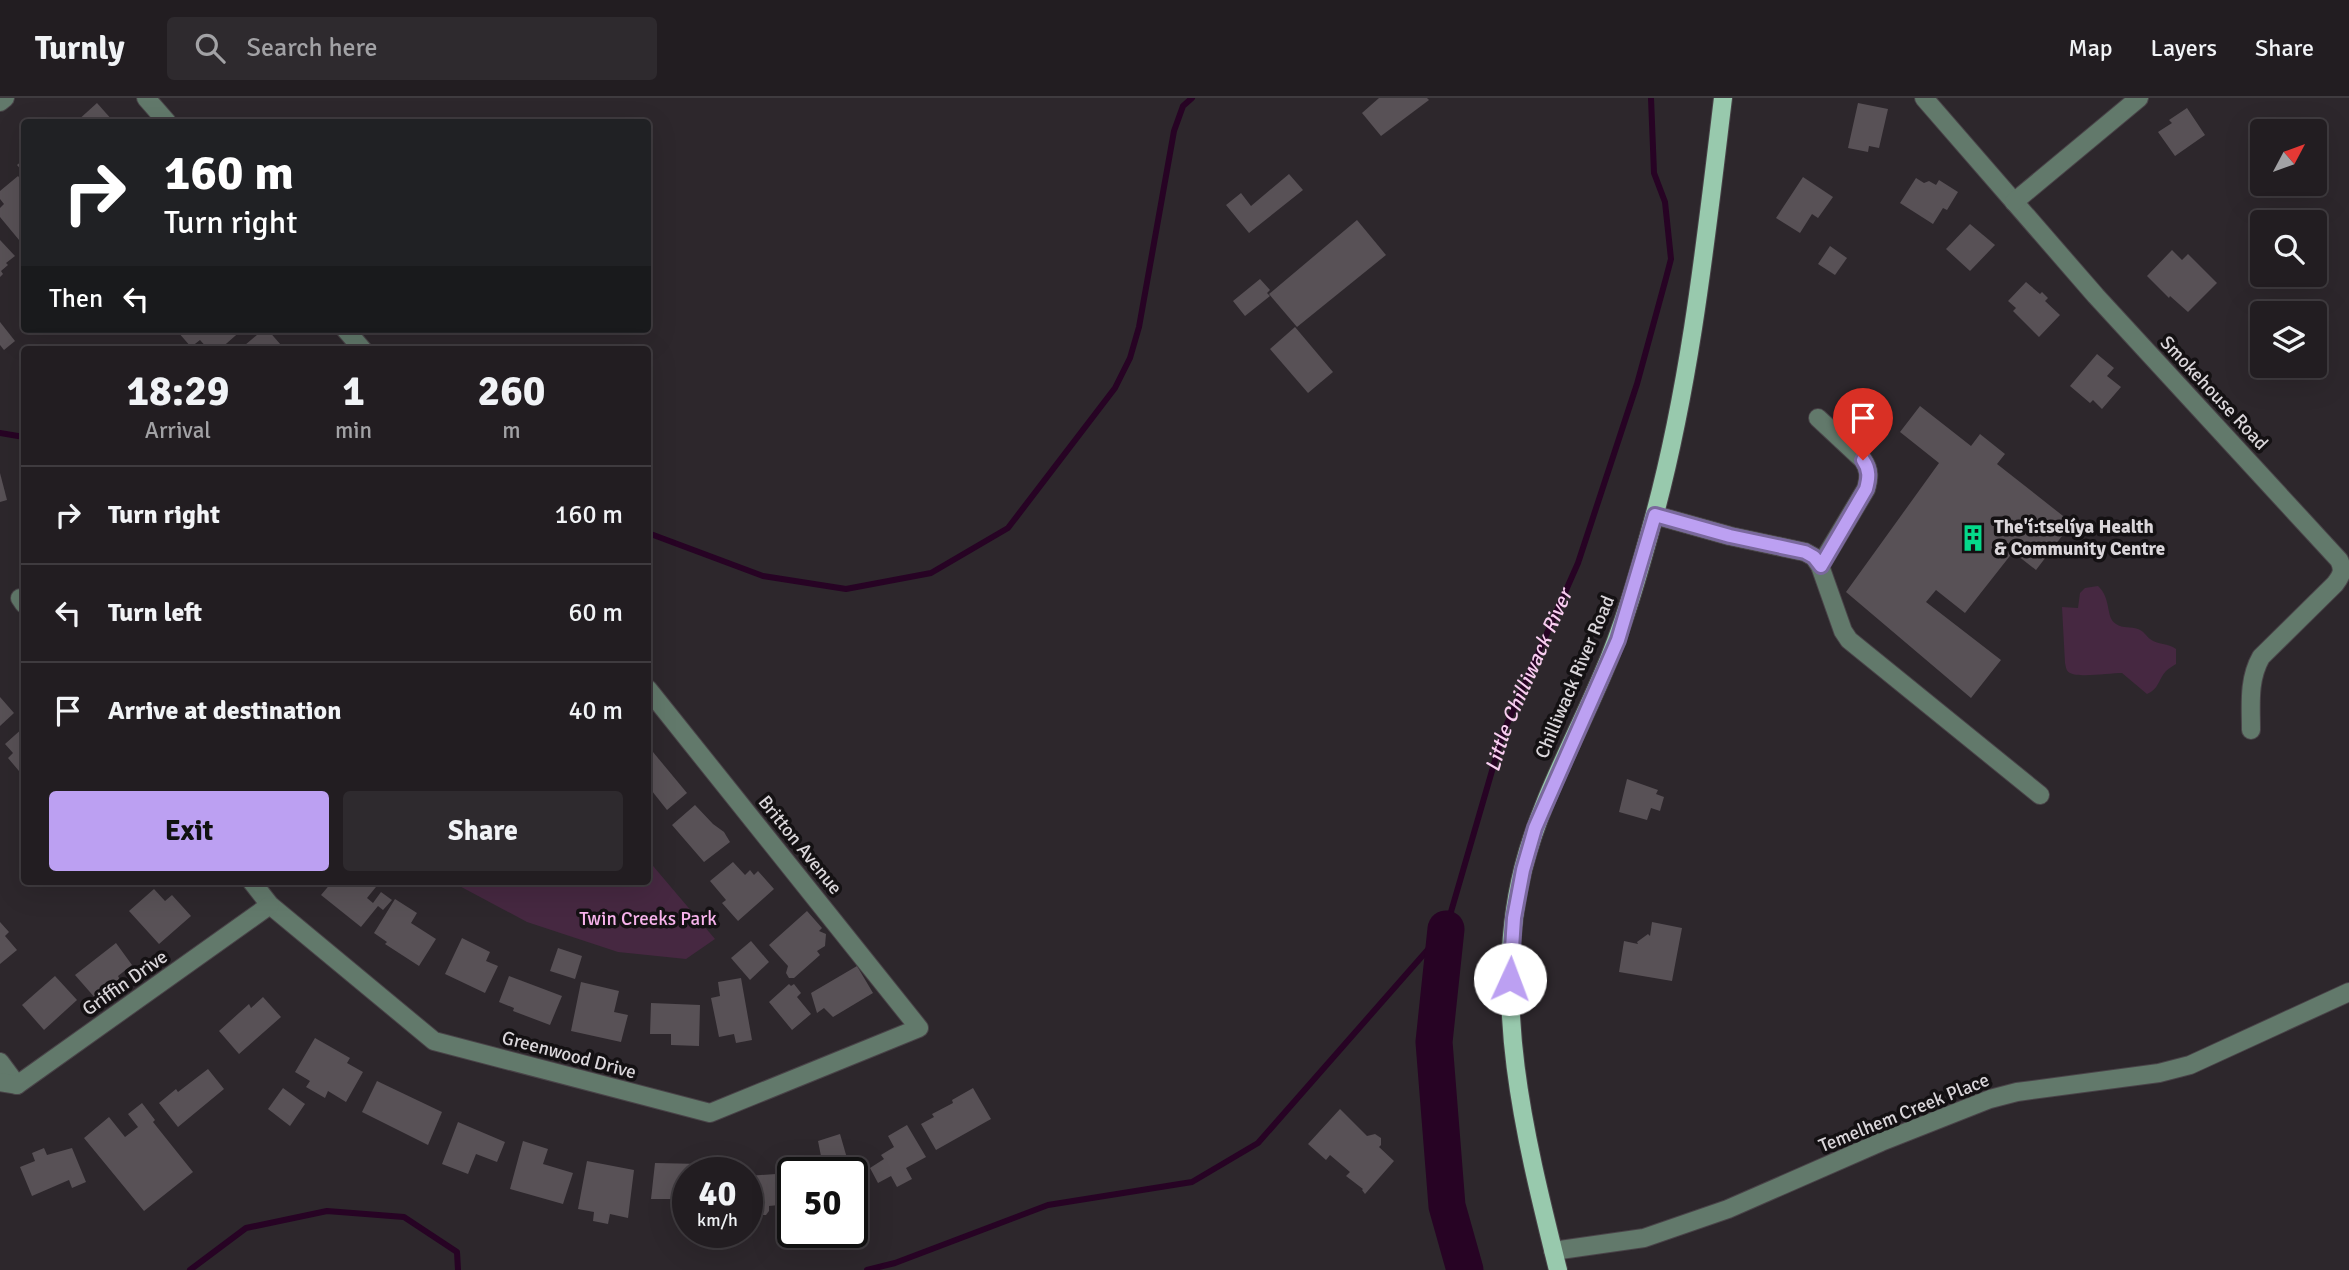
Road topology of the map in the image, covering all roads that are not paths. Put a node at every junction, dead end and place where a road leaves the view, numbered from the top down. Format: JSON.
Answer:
{"nodes":[{"id":1,"x":5,"y":98,"type":"edge"},
{"id":2,"x":146,"y":98,"type":"edge"},
{"id":3,"x":1723,"y":98,"type":"edge"},
{"id":4,"x":1924,"y":98,"type":"edge"},
{"id":5,"x":2139,"y":98,"type":"edge"},
{"id":6,"x":0,"y":102,"type":"edge"},
{"id":7,"x":164,"y":119,"type":"edge"},
{"id":8,"x":2014,"y":202,"type":"junction"},
{"id":9,"x":1818,"y":418,"type":"dead end"},
{"id":10,"x":1655,"y":515,"type":"junction"},
{"id":11,"x":1821,"y":566,"type":"junction"},
{"id":12,"x":651,"y":693,"type":"edge"},
{"id":13,"x":2251,"y":730,"type":"dead end"},
{"id":14,"x":2040,"y":795,"type":"dead end"},
{"id":15,"x":254,"y":885,"type":"edge"},
{"id":16,"x":270,"y":905,"type":"junction"},
{"id":17,"x":2349,"y":992,"type":"edge"},
{"id":18,"x":919,"y":1028,"type":"joint"},
{"id":19,"x":0,"y":1062,"type":"edge"},
{"id":20,"x":9,"y":1083,"type":"edge"},
{"id":21,"x":1553,"y":1251,"type":"junction"},
{"id":22,"x":1558,"y":1270,"type":"edge"}],
"edges":[{"from":1,"to":6,"type":"street"},
{"from":2,"to":7,"type":"street"},
{"from":3,"to":10,"type":"main road","name":"Chilliwack River Road"},
{"from":4,"to":8,"type":"street","name":"Smokehouse Road"},
{"from":5,"to":8,"type":"street"},
{"from":8,"to":13,"type":"street","name":"Smokehouse Road"},
{"from":9,"to":11,"type":"street"},
{"from":10,"to":11,"type":"street"},
{"from":10,"to":21,"type":"main road","name":"Chilliwack River Road"},
{"from":11,"to":14,"type":"street"},
{"from":12,"to":18,"type":"street","name":"Britton Avenue"},
{"from":15,"to":16,"type":"street","name":"Greenwood Drive"},
{"from":16,"to":18,"type":"street","name":"Greenwood Drive"},
{"from":16,"to":20,"type":"street","name":"Griffin Drive"},
{"from":17,"to":21,"type":"street","name":"Temelhem Creek Place"},
{"from":19,"to":20,"type":"street"},
{"from":21,"to":22,"type":"main road","name":"Chilliwack River Road"}]}
